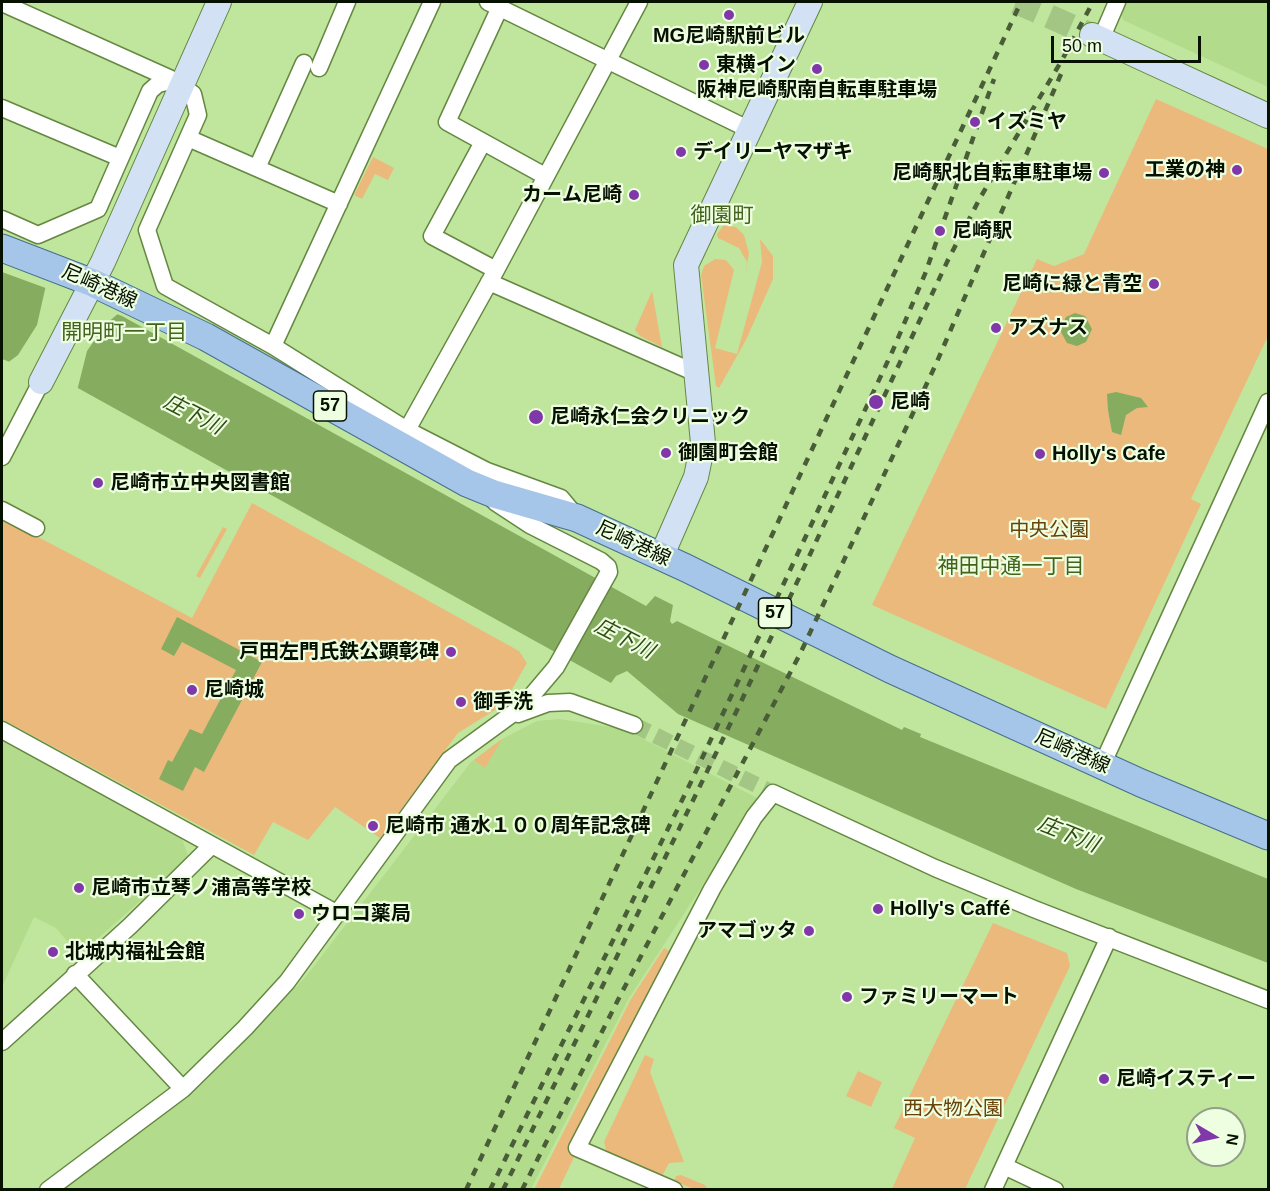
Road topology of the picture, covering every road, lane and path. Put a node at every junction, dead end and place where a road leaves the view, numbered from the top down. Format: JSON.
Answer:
{"nodes":[{"id":1,"x":219,"y":2,"type":"edge"},
{"id":2,"x":347,"y":2,"type":"edge"},
{"id":3,"x":432,"y":2,"type":"edge"},
{"id":4,"x":639,"y":2,"type":"edge"},
{"id":5,"x":810,"y":2,"type":"edge"},
{"id":6,"x":1117,"y":2,"type":"edge"},
{"id":7,"x":2,"y":3,"type":"edge"},
{"id":8,"x":494,"y":4,"type":"edge"},
{"id":9,"x":1096,"y":38,"type":"joint"},
{"id":10,"x":607,"y":60,"type":"junction"},
{"id":11,"x":178,"y":82,"type":"junction"},
{"id":12,"x":2,"y":108,"type":"edge"},
{"id":13,"x":1269,"y":116,"type":"edge"},
{"id":14,"x":748,"y":129,"type":"junction"},
{"id":15,"x":188,"y":138,"type":"junction"},
{"id":16,"x":483,"y":142,"type":"junction"},
{"id":17,"x":120,"y":158,"type":"junction"},
{"id":18,"x":257,"y":168,"type":"junction"},
{"id":19,"x":545,"y":176,"type":"junction"},
{"id":20,"x":339,"y":204,"type":"junction"},
{"id":21,"x":2,"y":219,"type":"edge"},
{"id":22,"x":2,"y":248,"type":"edge"},
{"id":23,"x":492,"y":276,"type":"junction"},
{"id":24,"x":89,"y":290,"type":"junction"},
{"id":25,"x":273,"y":346,"type":"junction"},
{"id":26,"x":698,"y":374,"type":"junction"},
{"id":27,"x":41,"y":382,"type":"joint"},
{"id":28,"x":1269,"y":402,"type":"edge"},
{"id":29,"x":8,"y":430,"type":"edge"},
{"id":30,"x":407,"y":430,"type":"junction"},
{"id":31,"x":2,"y":458,"type":"edge"},
{"id":32,"x":467,"y":483,"type":"junction"},
{"id":33,"x":2,"y":510,"type":"edge"},
{"id":34,"x":577,"y":518,"type":"junction"},
{"id":35,"x":36,"y":528,"type":"dead end"},
{"id":36,"x":661,"y":556,"type":"junction"},
{"id":37,"x":496,"y":725,"type":"junction"},
{"id":38,"x":634,"y":725,"type":"tunnel mouth"},
{"id":39,"x":2,"y":730,"type":"edge"},
{"id":40,"x":1102,"y":765,"type":"junction"},
{"id":41,"x":1269,"y":836,"type":"edge"},
{"id":42,"x":212,"y":845,"type":"junction"},
{"id":43,"x":338,"y":914,"type":"junction"},
{"id":44,"x":1109,"y":937,"type":"junction"},
{"id":45,"x":75,"y":974,"type":"junction"},
{"id":46,"x":1269,"y":1000,"type":"edge"},
{"id":47,"x":2,"y":1042,"type":"edge"},
{"id":48,"x":183,"y":1089,"type":"junction"},
{"id":49,"x":1004,"y":1166,"type":"junction"},
{"id":50,"x":48,"y":1190,"type":"edge"},
{"id":51,"x":674,"y":1190,"type":"edge"},
{"id":52,"x":993,"y":1190,"type":"edge"},
{"id":53,"x":1055,"y":1190,"type":"edge"}],
"edges":[{"from":1,"to":11,"type":"street"},
{"from":2,"to":18,"type":"street"},
{"from":3,"to":20,"type":"street"},
{"from":4,"to":10,"type":"street"},
{"from":5,"to":14,"type":"street"},
{"from":6,"to":9,"type":"street"},
{"from":7,"to":11,"type":"street"},
{"from":8,"to":10,"type":"street"},
{"from":8,"to":16,"type":"street"},
{"from":9,"to":13,"type":"street"},
{"from":10,"to":14,"type":"street"},
{"from":10,"to":19,"type":"street"},
{"from":11,"to":15,"type":"street"},
{"from":11,"to":17,"type":"street"},
{"from":11,"to":24,"type":"street"},
{"from":12,"to":17,"type":"street"},
{"from":14,"to":26,"type":"street"},
{"from":15,"to":18,"type":"street"},
{"from":15,"to":25,"type":"street"},
{"from":16,"to":19,"type":"street"},
{"from":16,"to":23,"type":"street"},
{"from":17,"to":21,"type":"street"},
{"from":18,"to":20,"type":"street"},
{"from":19,"to":23,"type":"street"},
{"from":20,"to":25,"type":"street"},
{"from":22,"to":24,"type":"main road","name":"尼崎港線","number":"57"},
{"from":23,"to":26,"type":"street"},
{"from":23,"to":30,"type":"street"},
{"from":24,"to":27,"type":"street"},
{"from":24,"to":32,"type":"main road","name":"尼崎港線","number":"57"},
{"from":25,"to":30,"type":"street"},
{"from":26,"to":36,"type":"street"},
{"from":27,"to":29,"type":"street"},
{"from":28,"to":40,"type":"street"},
{"from":29,"to":31,"type":"street"},
{"from":30,"to":34,"type":"street"},
{"from":32,"to":34,"type":"main road","name":"尼崎港線","number":"57"},
{"from":32,"to":37,"type":"street"},
{"from":33,"to":35,"type":"street"},
{"from":34,"to":36,"type":"main road","name":"尼崎港線","number":"57"},
{"from":36,"to":40,"type":"main road","name":"尼崎港線","number":"57"},
{"from":37,"to":38,"type":"street"},
{"from":37,"to":43,"type":"street"},
{"from":39,"to":42,"type":"street"},
{"from":40,"to":41,"type":"main road","name":"尼崎港線","number":"57"},
{"from":42,"to":43,"type":"street"},
{"from":42,"to":45,"type":"street"},
{"from":43,"to":48,"type":"street"},
{"from":44,"to":46,"type":"street"},
{"from":44,"to":49,"type":"street"},
{"from":44,"to":51,"type":"street"},
{"from":45,"to":47,"type":"street"},
{"from":45,"to":48,"type":"street"},
{"from":48,"to":50,"type":"street"},
{"from":49,"to":52,"type":"street"},
{"from":49,"to":53,"type":"street"}]}
